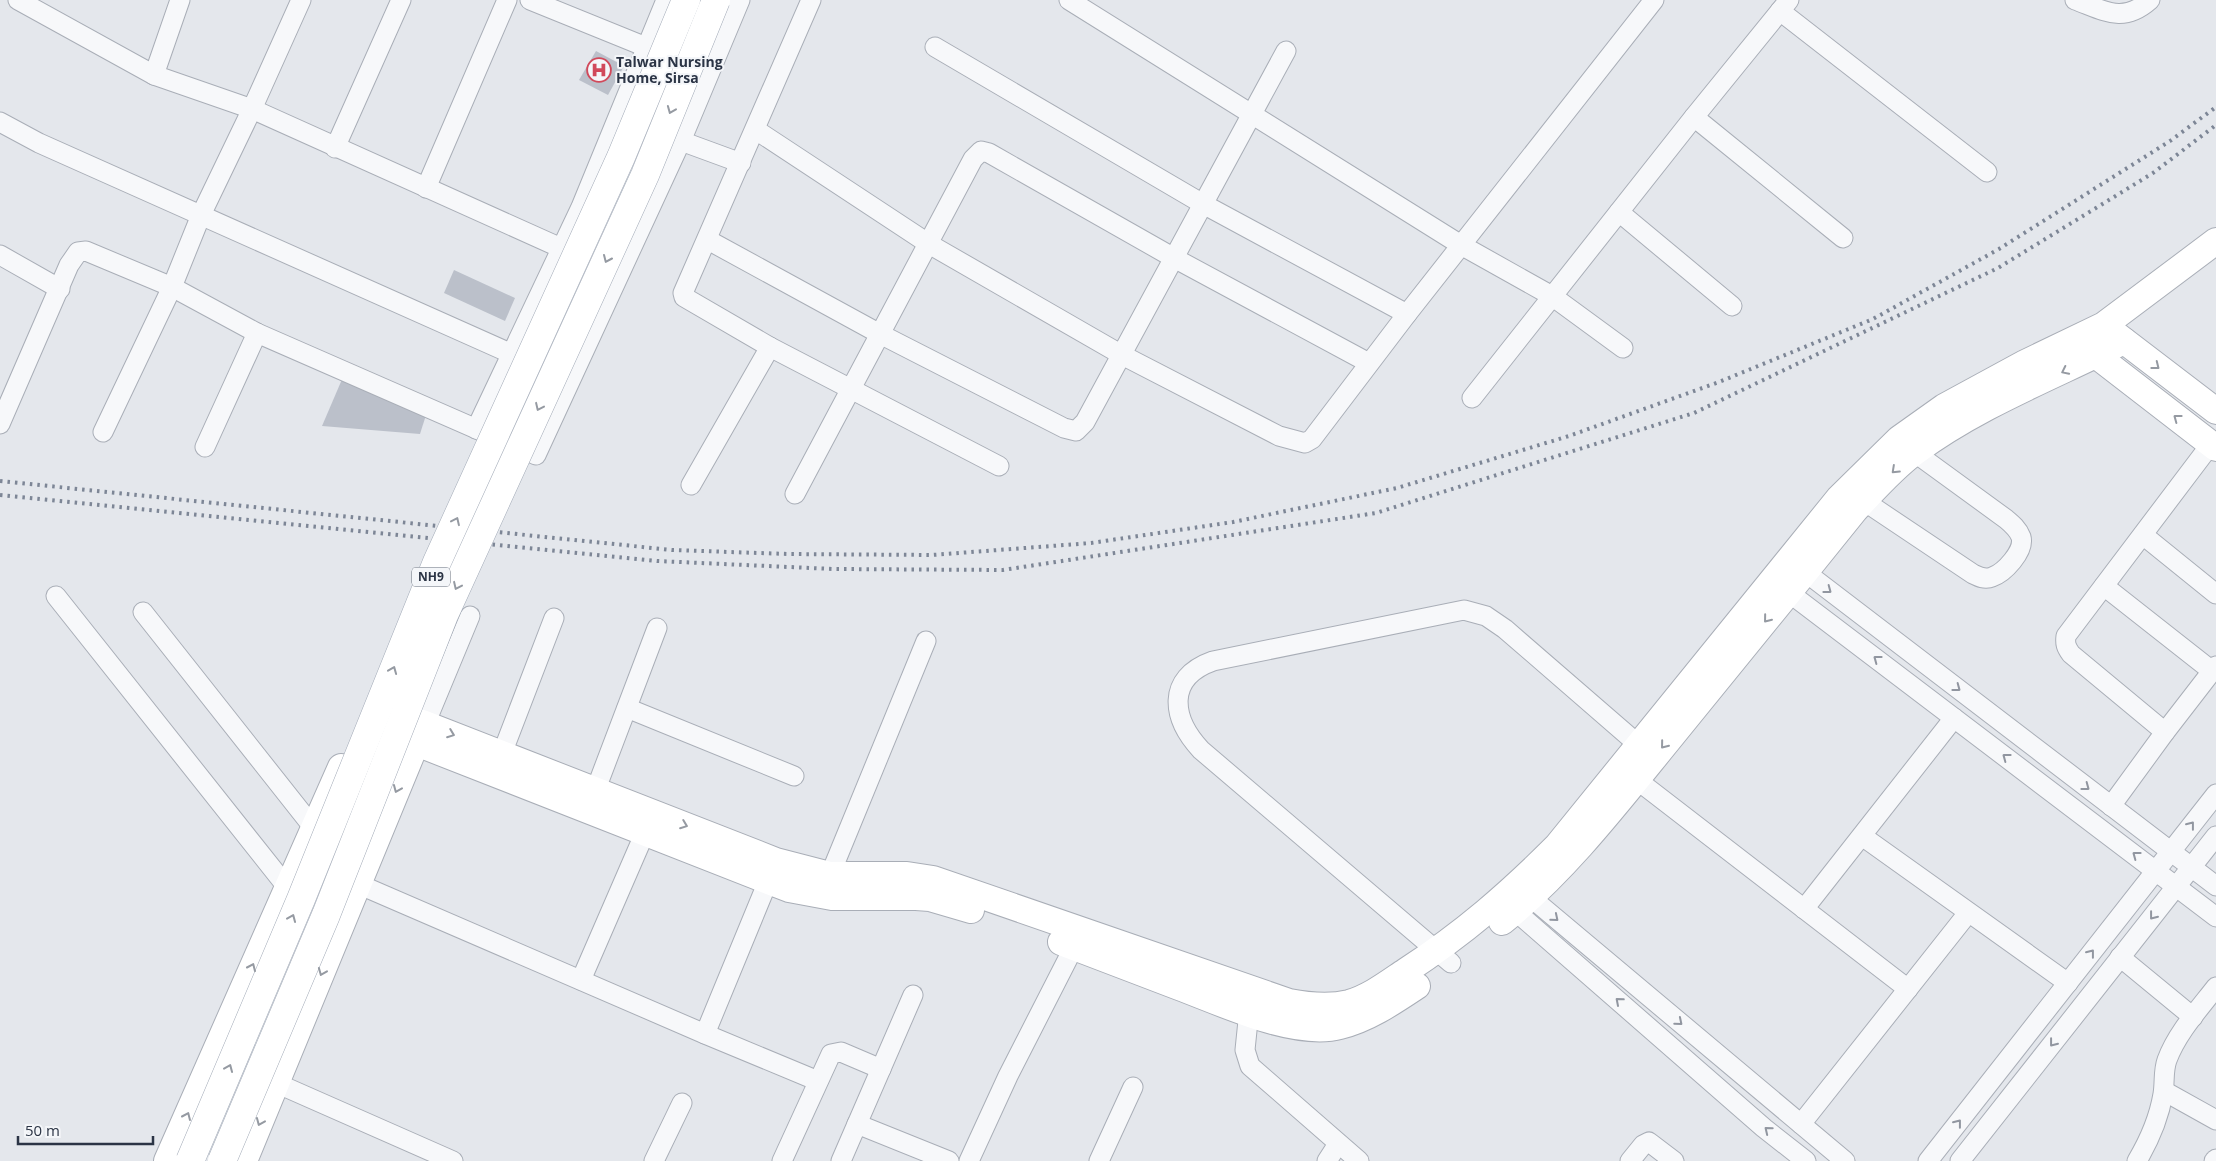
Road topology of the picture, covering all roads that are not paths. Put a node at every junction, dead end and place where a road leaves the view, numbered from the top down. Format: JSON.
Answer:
{"nodes":[{"id":1,"x":18,"y":0,"type":"edge"},
{"id":2,"x":180,"y":0,"type":"edge"},
{"id":3,"x":300,"y":0,"type":"edge"},
{"id":4,"x":401,"y":0,"type":"edge"},
{"id":5,"x":507,"y":0,"type":"edge"},
{"id":6,"x":530,"y":0,"type":"edge"},
{"id":7,"x":666,"y":0,"type":"edge"},
{"id":8,"x":686,"y":0,"type":"edge"},
{"id":9,"x":716,"y":0,"type":"edge"},
{"id":10,"x":740,"y":0,"type":"edge"},
{"id":11,"x":811,"y":0,"type":"edge"},
{"id":12,"x":1069,"y":0,"type":"edge"},
{"id":13,"x":1654,"y":0,"type":"edge"},
{"id":14,"x":2075,"y":0,"type":"edge"},
{"id":15,"x":2150,"y":0,"type":"edge"},
{"id":16,"x":1785,"y":5,"type":"edge"},
{"id":17,"x":646,"y":47,"type":"junction"},
{"id":18,"x":936,"y":47,"type":"dead end"},
{"id":19,"x":1286,"y":50,"type":"dead end"},
{"id":20,"x":154,"y":75,"type":"junction"},
{"id":21,"x":252,"y":109,"type":"junction"},
{"id":22,"x":1252,"y":114,"type":"junction"},
{"id":23,"x":1694,"y":117,"type":"junction"},
{"id":24,"x":0,"y":122,"type":"edge"},
{"id":25,"x":756,"y":130,"type":"junction"},
{"id":26,"x":681,"y":141,"type":"junction"},
{"id":27,"x":335,"y":148,"type":"junction"},
{"id":28,"x":741,"y":163,"type":"junction"},
{"id":29,"x":1987,"y":172,"type":"dead end"},
{"id":30,"x":426,"y":188,"type":"junction"},
{"id":31,"x":1203,"y":204,"type":"junction"},
{"id":32,"x":1619,"y":212,"type":"junction"},
{"id":33,"x":201,"y":215,"type":"junction"},
{"id":34,"x":1842,"y":238,"type":"dead end"},
{"id":35,"x":708,"y":240,"type":"junction"},
{"id":36,"x":2216,"y":240,"type":"edge"},
{"id":37,"x":929,"y":244,"type":"junction"},
{"id":38,"x":1461,"y":245,"type":"junction"},
{"id":39,"x":561,"y":248,"type":"junction"},
{"id":40,"x":0,"y":255,"type":"edge"},
{"id":41,"x":1174,"y":258,"type":"junction"},
{"id":42,"x":172,"y":287,"type":"junction"},
{"id":43,"x":60,"y":289,"type":"junction"},
{"id":44,"x":1552,"y":296,"type":"junction"},
{"id":45,"x":1732,"y":306,"type":"dead end"},
{"id":46,"x":1407,"y":314,"type":"junction"},
{"id":47,"x":2104,"y":325,"type":"junction"},
{"id":48,"x":258,"y":333,"type":"junction"},
{"id":49,"x":880,"y":334,"type":"junction"},
{"id":50,"x":2074,"y":339,"type":"junction"},
{"id":51,"x":2124,"y":341,"type":"junction"},
{"id":52,"x":770,"y":347,"type":"junction"},
{"id":53,"x":1623,"y":348,"type":"dead end"},
{"id":54,"x":512,"y":354,"type":"junction"},
{"id":55,"x":1122,"y":355,"type":"junction"},
{"id":56,"x":2096,"y":356,"type":"junction"},
{"id":57,"x":1369,"y":363,"type":"junction"},
{"id":58,"x":851,"y":389,"type":"junction"},
{"id":59,"x":1472,"y":398,"type":"dead end"},
{"id":60,"x":2216,"y":412,"type":"edge"},
{"id":61,"x":0,"y":424,"type":"edge"},
{"id":62,"x":476,"y":430,"type":"junction"},
{"id":63,"x":103,"y":432,"type":"dead end"},
{"id":64,"x":2214,"y":446,"type":"edge"},
{"id":65,"x":205,"y":447,"type":"dead end"},
{"id":66,"x":1914,"y":452,"type":"junction"},
{"id":67,"x":999,"y":466,"type":"dead end"},
{"id":68,"x":691,"y":485,"type":"dead end"},
{"id":69,"x":795,"y":494,"type":"dead end"},
{"id":70,"x":1864,"y":501,"type":"junction"},
{"id":71,"x":2143,"y":535,"type":"junction"},
{"id":72,"x":1797,"y":566,"type":"junction"},
{"id":73,"x":1781,"y":586,"type":"junction"},
{"id":74,"x":2104,"y":586,"type":"junction"},
{"id":75,"x":2216,"y":594,"type":"edge"},
{"id":76,"x":56,"y":596,"type":"dead end"},
{"id":77,"x":143,"y":612,"type":"dead end"},
{"id":78,"x":470,"y":616,"type":"dead end"},
{"id":79,"x":554,"y":618,"type":"dead end"},
{"id":80,"x":657,"y":628,"type":"dead end"},
{"id":81,"x":926,"y":641,"type":"dead end"},
{"id":82,"x":2214,"y":669,"type":"edge"},
{"id":83,"x":627,"y":708,"type":"junction"},
{"id":84,"x":1954,"y":718,"type":"junction"},
{"id":85,"x":2165,"y":732,"type":"junction"},
{"id":86,"x":421,"y":734,"type":"junction"},
{"id":87,"x":1640,"y":746,"type":"junction"},
{"id":88,"x":499,"y":763,"type":"junction"},
{"id":89,"x":1629,"y":774,"type":"junction"},
{"id":90,"x":794,"y":776,"type":"dead end"},
{"id":91,"x":2216,"y":794,"type":"edge"},
{"id":92,"x":592,"y":800,"type":"junction"},
{"id":93,"x":2111,"y":806,"type":"junction"},
{"id":94,"x":649,"y":822,"type":"junction"},
{"id":95,"x":313,"y":827,"type":"junction"},
{"id":96,"x":1862,"y":836,"type":"junction"},
{"id":97,"x":2216,"y":836,"type":"edge"},
{"id":98,"x":2171,"y":852,"type":"junction"},
{"id":99,"x":2192,"y":867,"type":"junction"},
{"id":100,"x":772,"y":871,"type":"junction"},
{"id":101,"x":2156,"y":871,"type":"junction"},
{"id":102,"x":830,"y":875,"type":"junction"},
{"id":103,"x":358,"y":884,"type":"junction"},
{"id":104,"x":2176,"y":886,"type":"junction"},
{"id":105,"x":2216,"y":886,"type":"edge"},
{"id":106,"x":287,"y":887,"type":"junction"},
{"id":107,"x":1517,"y":899,"type":"junction"},
{"id":108,"x":1804,"y":909,"type":"junction"},
{"id":109,"x":1968,"y":913,"type":"junction"},
{"id":110,"x":2216,"y":917,"type":"edge"},
{"id":111,"x":1078,"y":939,"type":"junction"},
{"id":112,"x":1444,"y":957,"type":"junction"},
{"id":113,"x":2120,"y":957,"type":"junction"},
{"id":114,"x":580,"y":980,"type":"junction"},
{"id":115,"x":2068,"y":983,"type":"junction"},
{"id":116,"x":2216,"y":987,"type":"edge"},
{"id":117,"x":1908,"y":989,"type":"junction"},
{"id":118,"x":913,"y":995,"type":"dead end"},
{"id":119,"x":1250,"y":1002,"type":"junction"},
{"id":120,"x":2193,"y":1017,"type":"junction"},
{"id":121,"x":705,"y":1034,"type":"junction"},
{"id":122,"x":881,"y":1069,"type":"junction"},
{"id":123,"x":818,"y":1081,"type":"junction"},
{"id":124,"x":276,"y":1083,"type":"junction"},
{"id":125,"x":1133,"y":1088,"type":"dead end"},
{"id":126,"x":2164,"y":1091,"type":"junction"},
{"id":127,"x":682,"y":1103,"type":"dead end"},
{"id":128,"x":2216,"y":1120,"type":"edge"},
{"id":129,"x":857,"y":1124,"type":"junction"},
{"id":130,"x":1802,"y":1124,"type":"junction"},
{"id":131,"x":1338,"y":1144,"type":"junction"},
{"id":132,"x":167,"y":1161,"type":"edge"},
{"id":133,"x":190,"y":1161,"type":"edge"},
{"id":134,"x":222,"y":1161,"type":"edge"},
{"id":135,"x":244,"y":1161,"type":"edge"},
{"id":136,"x":453,"y":1161,"type":"edge"},
{"id":137,"x":654,"y":1161,"type":"edge"},
{"id":138,"x":782,"y":1161,"type":"edge"},
{"id":139,"x":841,"y":1161,"type":"edge"},
{"id":140,"x":949,"y":1161,"type":"edge"},
{"id":141,"x":969,"y":1161,"type":"edge"},
{"id":142,"x":1099,"y":1161,"type":"edge"},
{"id":143,"x":1327,"y":1161,"type":"edge"},
{"id":144,"x":1359,"y":1161,"type":"edge"},
{"id":145,"x":1630,"y":1161,"type":"edge"},
{"id":146,"x":1674,"y":1161,"type":"edge"},
{"id":147,"x":1806,"y":1161,"type":"edge"},
{"id":148,"x":1845,"y":1161,"type":"edge"},
{"id":149,"x":1928,"y":1161,"type":"edge"},
{"id":150,"x":1960,"y":1161,"type":"edge"},
{"id":151,"x":2137,"y":1161,"type":"edge"}],
"edges":[{"from":1,"to":20,"type":"street"},
{"from":2,"to":20,"type":"street"},
{"from":3,"to":21,"type":"street"},
{"from":4,"to":27,"type":"street"},
{"from":5,"to":30,"type":"street"},
{"from":6,"to":17,"type":"street"},
{"from":7,"to":17,"type":"street"},
{"from":133,"to":8,"type":"main road","number":"NH9","one_way":true,"bridge":true},
{"from":9,"to":134,"type":"main road","number":"NH9","one_way":true,"bridge":true},
{"from":10,"to":26,"type":"street"},
{"from":11,"to":25,"type":"street"},
{"from":12,"to":22,"type":"street"},
{"from":13,"to":38,"type":"street"},
{"from":14,"to":15,"type":"street"},
{"from":16,"to":23,"type":"street"},
{"from":16,"to":29,"type":"street"},
{"from":17,"to":39,"type":"street"},
{"from":18,"to":31,"type":"street"},
{"from":19,"to":22,"type":"street"},
{"from":20,"to":21,"type":"street"},
{"from":21,"to":27,"type":"street"},
{"from":21,"to":33,"type":"street"},
{"from":22,"to":31,"type":"street"},
{"from":22,"to":38,"type":"street"},
{"from":23,"to":32,"type":"street"},
{"from":23,"to":34,"type":"street"},
{"from":24,"to":33,"type":"street"},
{"from":25,"to":28,"type":"street"},
{"from":25,"to":37,"type":"street"},
{"from":26,"to":28,"type":"street"},
{"from":26,"to":62,"type":"street"},
{"from":27,"to":30,"type":"street"},
{"from":28,"to":35,"type":"street"},
{"from":30,"to":39,"type":"street"},
{"from":31,"to":41,"type":"street"},
{"from":31,"to":46,"type":"street"},
{"from":32,"to":44,"type":"street"},
{"from":32,"to":45,"type":"street"},
{"from":33,"to":42,"type":"street"},
{"from":33,"to":54,"type":"street"},
{"from":35,"to":49,"type":"street"},
{"from":35,"to":52,"type":"street"},
{"from":36,"to":47,"type":"street"},
{"from":37,"to":41,"type":"street"},
{"from":37,"to":49,"type":"street"},
{"from":37,"to":55,"type":"street"},
{"from":38,"to":44,"type":"street"},
{"from":38,"to":46,"type":"street"},
{"from":39,"to":54,"type":"street"},
{"from":40,"to":43,"type":"street"},
{"from":41,"to":55,"type":"street"},
{"from":41,"to":57,"type":"street"},
{"from":42,"to":43,"type":"street"},
{"from":42,"to":48,"type":"street"},
{"from":42,"to":63,"type":"street"},
{"from":43,"to":61,"type":"street"},
{"from":44,"to":53,"type":"street"},
{"from":44,"to":59,"type":"street"},
{"from":46,"to":57,"type":"street"},
{"from":47,"to":50,"type":"street"},
{"from":47,"to":51,"type":"street"},
{"from":48,"to":62,"type":"street"},
{"from":48,"to":65,"type":"street"},
{"from":49,"to":55,"type":"street"},
{"from":49,"to":58,"type":"street"},
{"from":50,"to":56,"type":"street"},
{"from":50,"to":72,"type":"street"},
{"from":51,"to":56,"type":"street"},
{"from":51,"to":60,"type":"street","one_way":true},
{"from":52,"to":58,"type":"street"},
{"from":52,"to":68,"type":"street"},
{"from":54,"to":62,"type":"street"},
{"from":55,"to":57,"type":"street"},
{"from":64,"to":56,"type":"street","one_way":true},
{"from":56,"to":66,"type":"street","one_way":true},
{"from":58,"to":67,"type":"street"},
{"from":58,"to":69,"type":"street"},
{"from":64,"to":71,"type":"street"},
{"from":66,"to":70,"type":"street","one_way":true},
{"from":66,"to":70,"type":"street"},
{"from":70,"to":72,"type":"street"},
{"from":71,"to":74,"type":"street"},
{"from":71,"to":75,"type":"street"},
{"from":72,"to":73,"type":"street"},
{"from":72,"to":93,"type":"street","one_way":true},
{"from":84,"to":73,"type":"street","one_way":true},
{"from":73,"to":87,"type":"street"},
{"from":73,"to":89,"type":"street","one_way":true},
{"from":74,"to":82,"type":"street"},
{"from":74,"to":85,"type":"street"},
{"from":76,"to":106,"type":"street"},
{"from":77,"to":95,"type":"street"},
{"from":78,"to":86,"type":"street"},
{"from":79,"to":88,"type":"street"},
{"from":80,"to":83,"type":"street"},
{"from":81,"to":102,"type":"street"},
{"from":82,"to":85,"type":"street"},
{"from":83,"to":90,"type":"street"},
{"from":83,"to":92,"type":"street"},
{"from":84,"to":96,"type":"street"},
{"from":101,"to":84,"type":"street","one_way":true},
{"from":85,"to":93,"type":"street"},
{"from":86,"to":88,"type":"street"},
{"from":86,"to":95,"type":"street"},
{"from":86,"to":103,"type":"street","one_way":true},
{"from":87,"to":89,"type":"street"},
{"from":87,"to":112,"type":"street"},
{"from":88,"to":92,"type":"street"},
{"from":89,"to":107,"type":"street"},
{"from":89,"to":108,"type":"street"},
{"from":98,"to":91,"type":"street","one_way":true},
{"from":92,"to":94,"type":"street"},
{"from":93,"to":98,"type":"street"},
{"from":94,"to":100,"type":"street"},
{"from":94,"to":114,"type":"street"},
{"from":95,"to":106,"type":"street"},
{"from":96,"to":108,"type":"street"},
{"from":96,"to":109,"type":"street"},
{"from":97,"to":99,"type":"street"},
{"from":98,"to":99,"type":"street"},
{"from":98,"to":101,"type":"street"},
{"from":99,"to":104,"type":"street"},
{"from":99,"to":105,"type":"street"},
{"from":100,"to":102,"type":"street"},
{"from":100,"to":111,"type":"street"},
{"from":100,"to":121,"type":"street"},
{"from":101,"to":104,"type":"street"},
{"from":115,"to":101,"type":"street","one_way":true},
{"from":102,"to":111,"type":"street"},
{"from":103,"to":114,"type":"street"},
{"from":103,"to":124,"type":"street","one_way":true},
{"from":104,"to":110,"type":"street"},
{"from":104,"to":113,"type":"street","one_way":true},
{"from":132,"to":106,"type":"street","one_way":true},
{"from":107,"to":112,"type":"street"},
{"from":107,"to":130,"type":"street","one_way":true},
{"from":147,"to":107,"type":"street","one_way":true},
{"from":108,"to":117,"type":"street"},
{"from":109,"to":115,"type":"street"},
{"from":109,"to":117,"type":"street"},
{"from":111,"to":119,"type":"street"},
{"from":111,"to":141,"type":"street"},
{"from":112,"to":119,"type":"street"},
{"from":113,"to":120,"type":"street"},
{"from":113,"to":150,"type":"street","one_way":true},
{"from":114,"to":121,"type":"street"},
{"from":149,"to":115,"type":"street","one_way":true},
{"from":116,"to":120,"type":"street"},
{"from":117,"to":130,"type":"street"},
{"from":118,"to":122,"type":"street"},
{"from":119,"to":131,"type":"street"},
{"from":120,"to":126,"type":"street"},
{"from":121,"to":123,"type":"street"},
{"from":122,"to":123,"type":"street"},
{"from":122,"to":129,"type":"street"},
{"from":123,"to":138,"type":"street"},
{"from":124,"to":135,"type":"street","one_way":true},
{"from":124,"to":136,"type":"street"},
{"from":125,"to":142,"type":"street"},
{"from":126,"to":128,"type":"street"},
{"from":126,"to":151,"type":"street"},
{"from":127,"to":137,"type":"street"},
{"from":129,"to":139,"type":"street"},
{"from":129,"to":140,"type":"street"},
{"from":130,"to":148,"type":"street"},
{"from":131,"to":143,"type":"street"},
{"from":131,"to":144,"type":"street"},
{"from":145,"to":146,"type":"street"}]}
